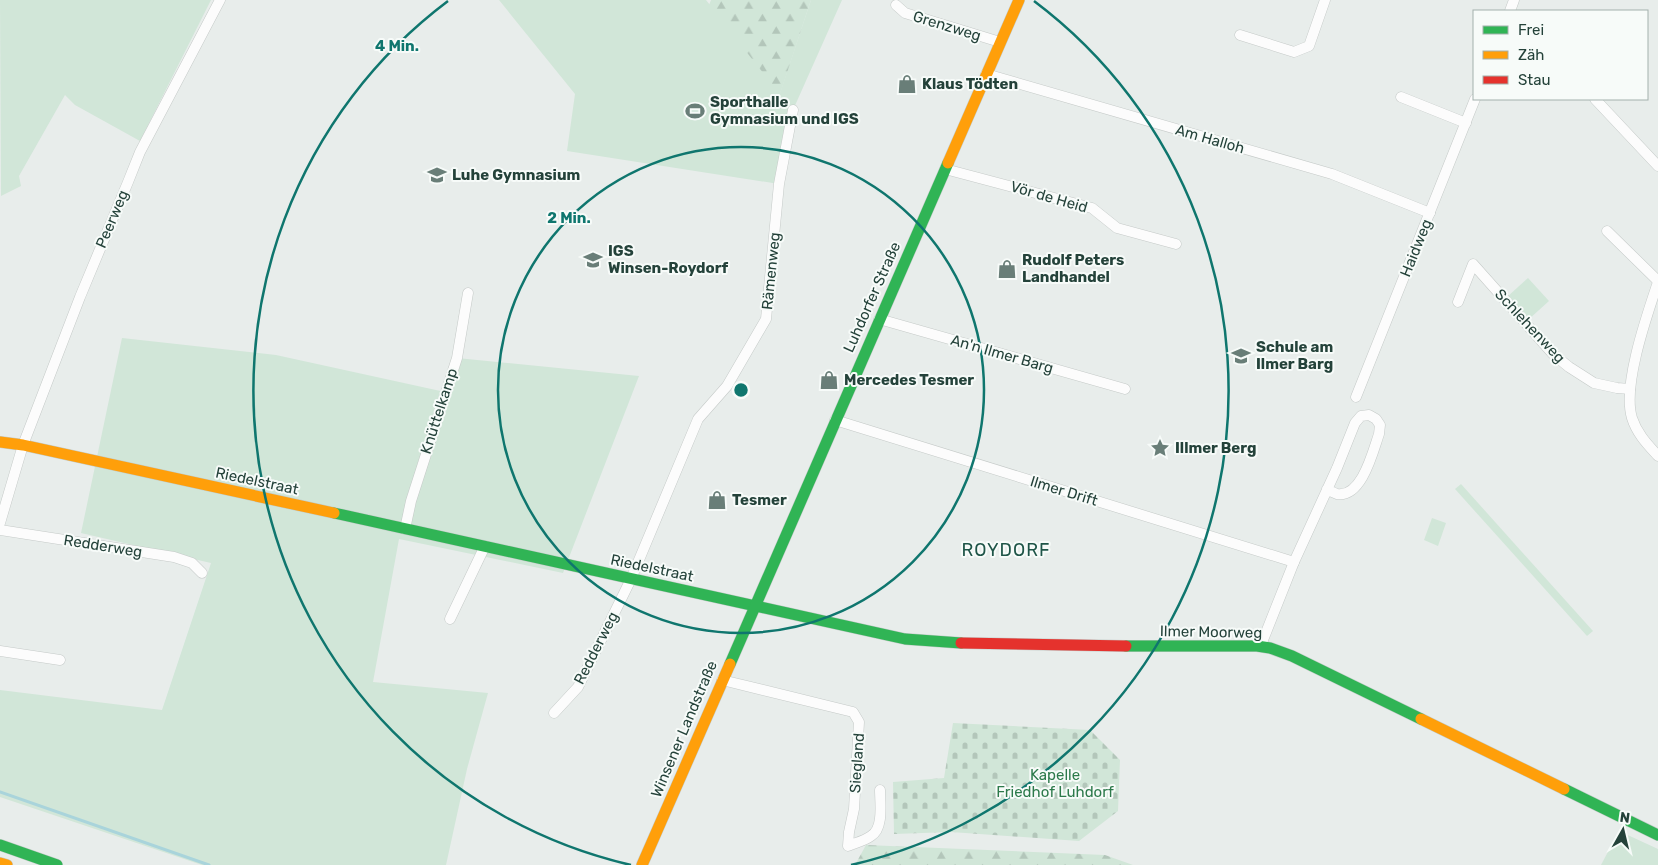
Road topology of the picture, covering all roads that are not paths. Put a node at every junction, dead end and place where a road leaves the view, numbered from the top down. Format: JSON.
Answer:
{"nodes":[{"id":1,"x":220,"y":0,"type":"edge"},
{"id":2,"x":1019,"y":0,"type":"edge"},
{"id":3,"x":1325,"y":0,"type":"edge"},
{"id":4,"x":896,"y":5,"type":"dead end"},
{"id":5,"x":1240,"y":35,"type":"dead end"},
{"id":6,"x":1000,"y":42,"type":"junction"},
{"id":7,"x":986,"y":74,"type":"junction"},
{"id":8,"x":1401,"y":98,"type":"dead end"},
{"id":9,"x":1475,"y":100,"type":"edge"},
{"id":10,"x":1596,"y":100,"type":"edge"},
{"id":11,"x":793,"y":110,"type":"dead end"},
{"id":12,"x":1466,"y":123,"type":"junction"},
{"id":13,"x":1658,"y":166,"type":"edge"},
{"id":14,"x":945,"y":169,"type":"junction"},
{"id":15,"x":1430,"y":213,"type":"junction"},
{"id":16,"x":1607,"y":231,"type":"dead end"},
{"id":17,"x":1176,"y":244,"type":"dead end"},
{"id":18,"x":1658,"y":282,"type":"edge"},
{"id":19,"x":468,"y":292,"type":"dead end"},
{"id":20,"x":1458,"y":302,"type":"dead end"},
{"id":21,"x":879,"y":319,"type":"junction"},
{"id":22,"x":1124,"y":389,"type":"dead end"},
{"id":23,"x":1630,"y":389,"type":"junction"},
{"id":24,"x":1356,"y":398,"type":"dead end"},
{"id":25,"x":835,"y":420,"type":"junction"},
{"id":26,"x":0,"y":442,"type":"edge"},
{"id":27,"x":23,"y":445,"type":"junction"},
{"id":28,"x":1658,"y":456,"type":"edge"},
{"id":29,"x":1326,"y":489,"type":"junction"},
{"id":30,"x":0,"y":523,"type":"edge"},
{"id":31,"x":404,"y":529,"type":"junction"},
{"id":32,"x":0,"y":530,"type":"edge"},
{"id":33,"x":485,"y":546,"type":"junction"},
{"id":34,"x":1294,"y":562,"type":"junction"},
{"id":35,"x":202,"y":573,"type":"dead end"},
{"id":36,"x":631,"y":578,"type":"junction"},
{"id":37,"x":754,"y":606,"type":"junction"},
{"id":38,"x":450,"y":619,"type":"dead end"},
{"id":39,"x":1257,"y":646,"type":"junction"},
{"id":40,"x":0,"y":651,"type":"edge"},
{"id":41,"x":60,"y":660,"type":"dead end"},
{"id":42,"x":722,"y":680,"type":"junction"},
{"id":43,"x":554,"y":713,"type":"dead end"},
{"id":44,"x":880,"y":790,"type":"dead end"},
{"id":45,"x":1658,"y":834,"type":"edge"},
{"id":46,"x":0,"y":845,"type":"edge"},
{"id":47,"x":0,"y":862,"type":"edge"},
{"id":48,"x":7,"y":865,"type":"edge"},
{"id":49,"x":57,"y":865,"type":"edge"},
{"id":50,"x":642,"y":865,"type":"edge"}],
"edges":[{"from":1,"to":27,"type":"street","name":"Peerweg"},
{"from":2,"to":6,"type":"main road","name":"Luhdorfer Straße"},
{"from":3,"to":5,"type":"street"},
{"from":4,"to":6,"type":"street","name":"Grenzweg"},
{"from":6,"to":7,"type":"main road","name":"Luhdorfer Straße"},
{"from":7,"to":14,"type":"main road","name":"Luhdorfer Straße"},
{"from":7,"to":15,"type":"street","name":"Am Halloh"},
{"from":8,"to":12,"type":"street"},
{"from":9,"to":12,"type":"street","name":"Haidweg"},
{"from":10,"to":13,"type":"street"},
{"from":11,"to":36,"type":"street","name":"Rämenweg"},
{"from":12,"to":15,"type":"street","name":"Haidweg"},
{"from":14,"to":17,"type":"street","name":"Vör de Heid"},
{"from":14,"to":21,"type":"main road","name":"Luhdorfer Straße"},
{"from":15,"to":24,"type":"street","name":"Haidweg"},
{"from":16,"to":18,"type":"street"},
{"from":18,"to":23,"type":"street"},
{"from":19,"to":31,"type":"street","name":"Knüttelkamp"},
{"from":20,"to":23,"type":"street","name":"Schlehenweg"},
{"from":21,"to":22,"type":"street","name":"An'n Ilmer Barg"},
{"from":21,"to":25,"type":"main road","name":"Luhdorfer Straße"},
{"from":23,"to":28,"type":"street"},
{"from":25,"to":34,"type":"street","name":"Ilmer Drift"},
{"from":25,"to":37,"type":"main road","name":"Luhdorfer Straße"},
{"from":26,"to":27,"type":"main road","name":"Riedelstraat"},
{"from":27,"to":30,"type":"street","name":"Peerweg"},
{"from":27,"to":31,"type":"main road","name":"Riedelstraat"},
{"from":29,"to":29,"type":"street"},
{"from":29,"to":34,"type":"street"},
{"from":31,"to":33,"type":"main road","name":"Riedelstraat"},
{"from":32,"to":35,"type":"street","name":"Redderweg"},
{"from":33,"to":36,"type":"main road","name":"Riedelstraat"},
{"from":33,"to":38,"type":"street"},
{"from":34,"to":39,"type":"street"},
{"from":36,"to":37,"type":"main road","name":"Riedelstraat"},
{"from":36,"to":43,"type":"street","name":"Redderweg"},
{"from":37,"to":39,"type":"main road","name":"Ilmer Moorweg"},
{"from":37,"to":42,"type":"main road","name":"Winsener Landstraße"},
{"from":39,"to":45,"type":"main road","name":"Ilmer Moorweg"},
{"from":40,"to":41,"type":"street"},
{"from":42,"to":44,"type":"street","name":"Siegland"},
{"from":42,"to":50,"type":"main road","name":"Winsener Landstraße"},
{"from":46,"to":49,"type":"main road"},
{"from":47,"to":48,"type":"main road"}]}
